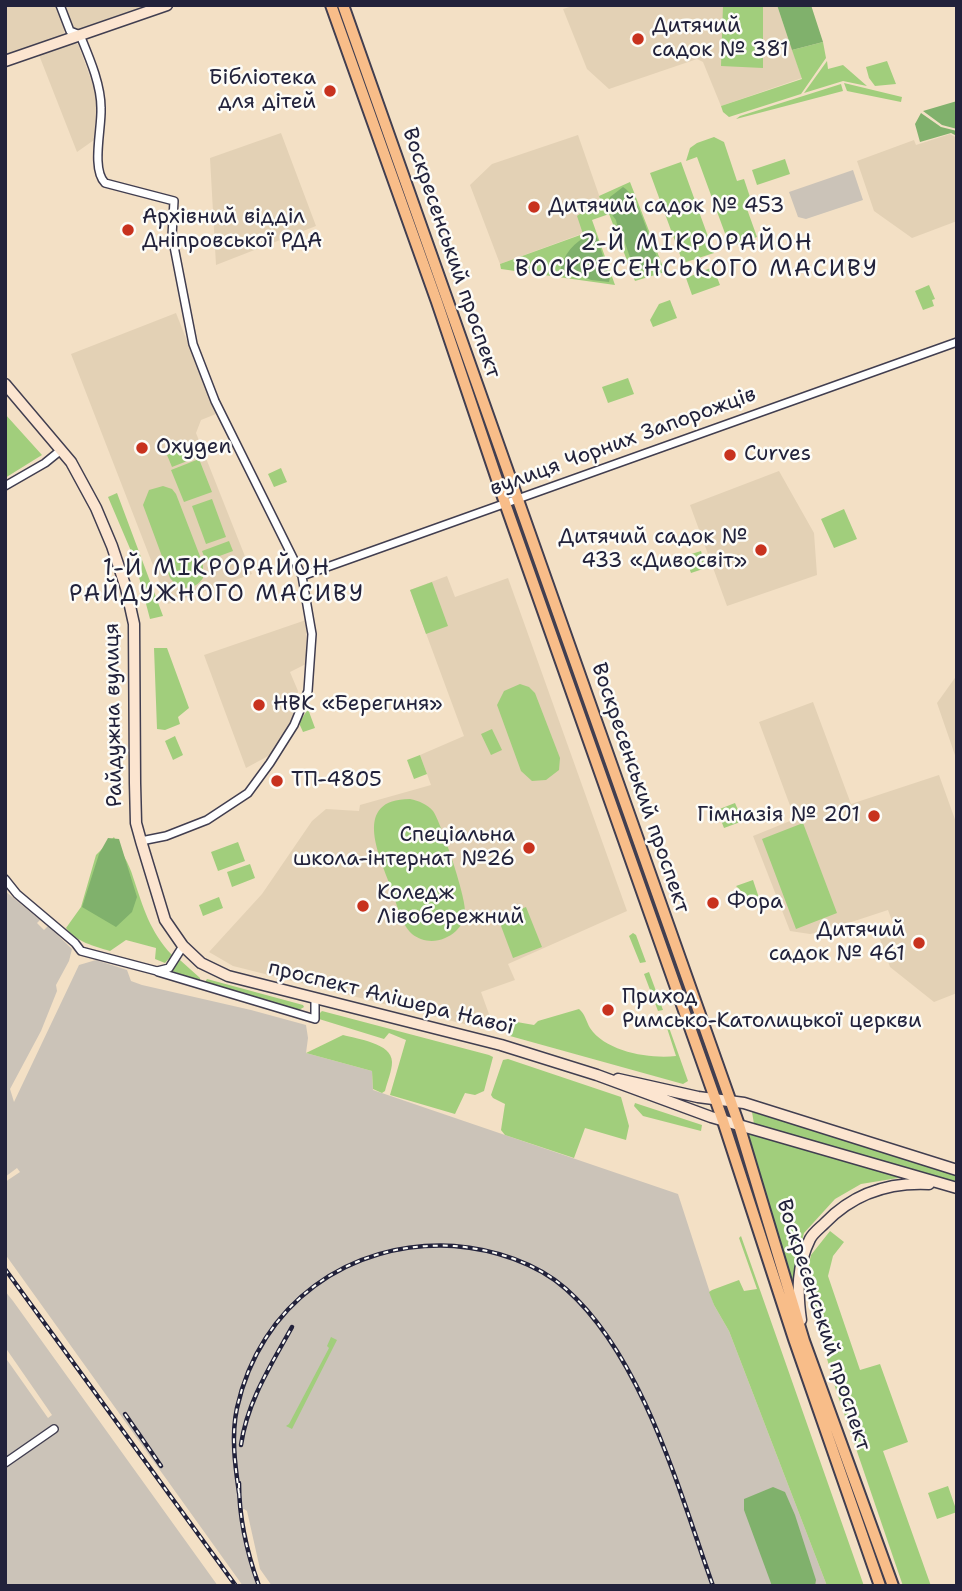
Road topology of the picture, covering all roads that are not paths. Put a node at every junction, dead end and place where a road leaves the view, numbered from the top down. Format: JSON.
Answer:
{"nodes":[{"id":1,"x":60,"y":5,"type":"edge"},
{"id":2,"x":167,"y":5,"type":"edge"},
{"id":3,"x":331,"y":5,"type":"edge"},
{"id":4,"x":344,"y":5,"type":"edge"},
{"id":5,"x":68,"y":29,"type":"junction"},
{"id":6,"x":80,"y":35,"type":"junction"},
{"id":7,"x":64,"y":41,"type":"junction"},
{"id":8,"x":5,"y":61,"type":"edge"},
{"id":9,"x":957,"y":342,"type":"edge"},
{"id":10,"x":5,"y":384,"type":"edge"},
{"id":11,"x":61,"y":450,"type":"junction"},
{"id":12,"x":5,"y":486,"type":"edge"},
{"id":13,"x":517,"y":498,"type":"junction"},
{"id":14,"x":505,"y":502,"type":"junction"},
{"id":15,"x":302,"y":576,"type":"junction"},
{"id":16,"x":141,"y":841,"type":"junction"},
{"id":17,"x":5,"y":879,"type":"edge"},
{"id":18,"x":183,"y":946,"type":"junction"},
{"id":19,"x":157,"y":971,"type":"junction"},
{"id":20,"x":315,"y":998,"type":"junction"},
{"id":21,"x":597,"y":1075,"type":"junction"},
{"id":22,"x":716,"y":1099,"type":"junction"},
{"id":23,"x":730,"y":1100,"type":"junction"},
{"id":24,"x":723,"y":1121,"type":"junction"},
{"id":25,"x":739,"y":1125,"type":"junction"},
{"id":26,"x":957,"y":1170,"type":"edge"},
{"id":27,"x":952,"y":1187,"type":"edge"},
{"id":28,"x":804,"y":1341,"type":"junction"},
{"id":29,"x":54,"y":1429,"type":"dead end"},
{"id":30,"x":5,"y":1463,"type":"edge"},
{"id":31,"x":880,"y":1586,"type":"edge"},
{"id":32,"x":893,"y":1586,"type":"edge"}],
"edges":[{"from":1,"to":5,"type":"street"},
{"from":2,"to":6,"type":"street"},
{"from":3,"to":14,"type":"main road","name":"Воскресенський проспект"},
{"from":4,"to":13,"type":"main road","name":"Воскресенський проспект"},
{"from":5,"to":6,"type":"street"},
{"from":5,"to":7,"type":"street"},
{"from":6,"to":7,"type":"street"},
{"from":6,"to":15,"type":"street"},
{"from":7,"to":8,"type":"street"},
{"from":9,"to":13,"type":"street","name":"вулиця Чорних Запорожців"},
{"from":10,"to":11,"type":"street","name":"Райдужна вулиця"},
{"from":11,"to":12,"type":"street"},
{"from":11,"to":16,"type":"street","name":"Райдужна вулиця"},
{"from":13,"to":14,"type":"street","name":"вулиця Чорних Запорожців"},
{"from":13,"to":23,"type":"main road","name":"Воскресенський проспект"},
{"from":14,"to":15,"type":"street","name":"вулиця Чорних Запорожців"},
{"from":14,"to":22,"type":"main road","name":"Воскресенський проспект"},
{"from":15,"to":16,"type":"street"},
{"from":16,"to":18,"type":"street","name":"Райдужна вулиця"},
{"from":17,"to":19,"type":"street"},
{"from":18,"to":19,"type":"street"},
{"from":18,"to":20,"type":"street","name":"проспект Алішера Навої"},
{"from":19,"to":20,"type":"street"},
{"from":20,"to":21,"type":"street","name":"проспект Алішера Навої"},
{"from":21,"to":22,"type":"street","name":"проспект Алішера Навої"},
{"from":21,"to":24,"type":"street","name":"проспект Алішера Навої"},
{"from":22,"to":23,"type":"street","name":"проспект Алішера Навої"},
{"from":22,"to":24,"type":"main road","name":"Воскресенський проспект"},
{"from":23,"to":25,"type":"main road","name":"Воскресенський проспект"},
{"from":23,"to":26,"type":"street","name":"проспект Алішера Навої"},
{"from":24,"to":25,"type":"street","name":"проспект Алішера Навої"},
{"from":24,"to":31,"type":"main road","name":"Воскресенський проспект"},
{"from":25,"to":27,"type":"street","name":"проспект Алішера Навої"},
{"from":25,"to":28,"type":"main road","name":"Воскресенський проспект"},
{"from":27,"to":28,"type":"street"},
{"from":28,"to":32,"type":"main road","name":"Воскресенський проспект"},
{"from":29,"to":30,"type":"street"}]}
